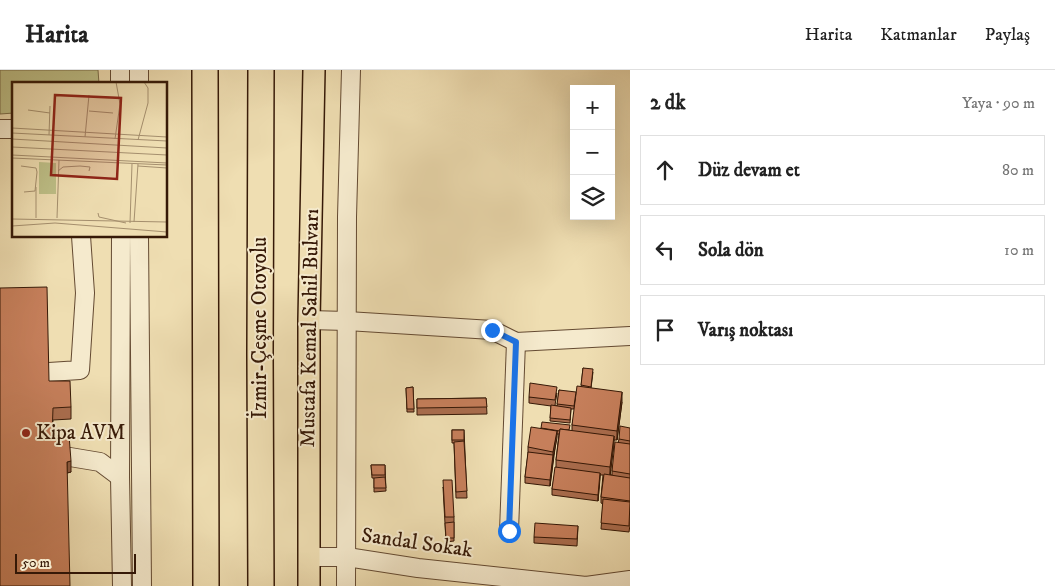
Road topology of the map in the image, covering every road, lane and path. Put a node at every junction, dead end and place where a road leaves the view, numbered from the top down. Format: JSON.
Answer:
{"nodes":[{"id":1,"x":204,"y":70,"type":"edge"},
{"id":2,"x":261,"y":70,"type":"edge"},
{"id":3,"x":314,"y":70,"type":"edge"},
{"id":4,"x":350,"y":70,"type":"edge"},
{"id":5,"x":81,"y":238,"type":"edge"},
{"id":6,"x":121,"y":238,"type":"edge"},
{"id":7,"x":139,"y":238,"type":"edge"},
{"id":8,"x":309,"y":320,"type":"junction"},
{"id":9,"x":347,"y":321,"type":"junction"},
{"id":10,"x":630,"y":336,"type":"edge"},
{"id":11,"x":516,"y":342,"type":"junction"},
{"id":12,"x":48,"y":372,"type":"edge"},
{"id":13,"x":70,"y":457,"type":"edge"},
{"id":14,"x":120,"y":477,"type":"junction"},
{"id":15,"x":509,"y":531,"type":"dead end"},
{"id":16,"x":309,"y":557,"type":"junction"},
{"id":17,"x":346,"y":557,"type":"junction"},
{"id":18,"x":630,"y":580,"type":"edge"},
{"id":19,"x":122,"y":586,"type":"edge"},
{"id":20,"x":142,"y":586,"type":"edge"},
{"id":21,"x":206,"y":586,"type":"edge"},
{"id":22,"x":261,"y":586,"type":"edge"},
{"id":23,"x":309,"y":586,"type":"edge"},
{"id":24,"x":346,"y":586,"type":"edge"}],
"edges":[{"from":1,"to":21,"type":"highway"},
{"from":2,"to":22,"type":"highway","name":"İzmir-Çeşme Otoyolu"},
{"from":3,"to":8,"type":"main road","name":"Mustafa Kemal Sahil Bulvarı"},
{"from":4,"to":9,"type":"street"},
{"from":5,"to":12,"type":"street"},
{"from":6,"to":14,"type":"street"},
{"from":7,"to":20,"type":"street"},
{"from":8,"to":9,"type":"street"},
{"from":8,"to":16,"type":"main road","name":"Mustafa Kemal Sahil Bulvarı"},
{"from":9,"to":11,"type":"street"},
{"from":9,"to":17,"type":"street"},
{"from":10,"to":11,"type":"street"},
{"from":11,"to":15,"type":"street"},
{"from":13,"to":14,"type":"street"},
{"from":14,"to":19,"type":"street"},
{"from":16,"to":17,"type":"street","name":"Sandal Sokak"},
{"from":16,"to":23,"type":"main road","name":"Mustafa Kemal Sahil Bulvarı"},
{"from":17,"to":18,"type":"street","name":"Sandal Sokak"},
{"from":17,"to":24,"type":"street"}]}
